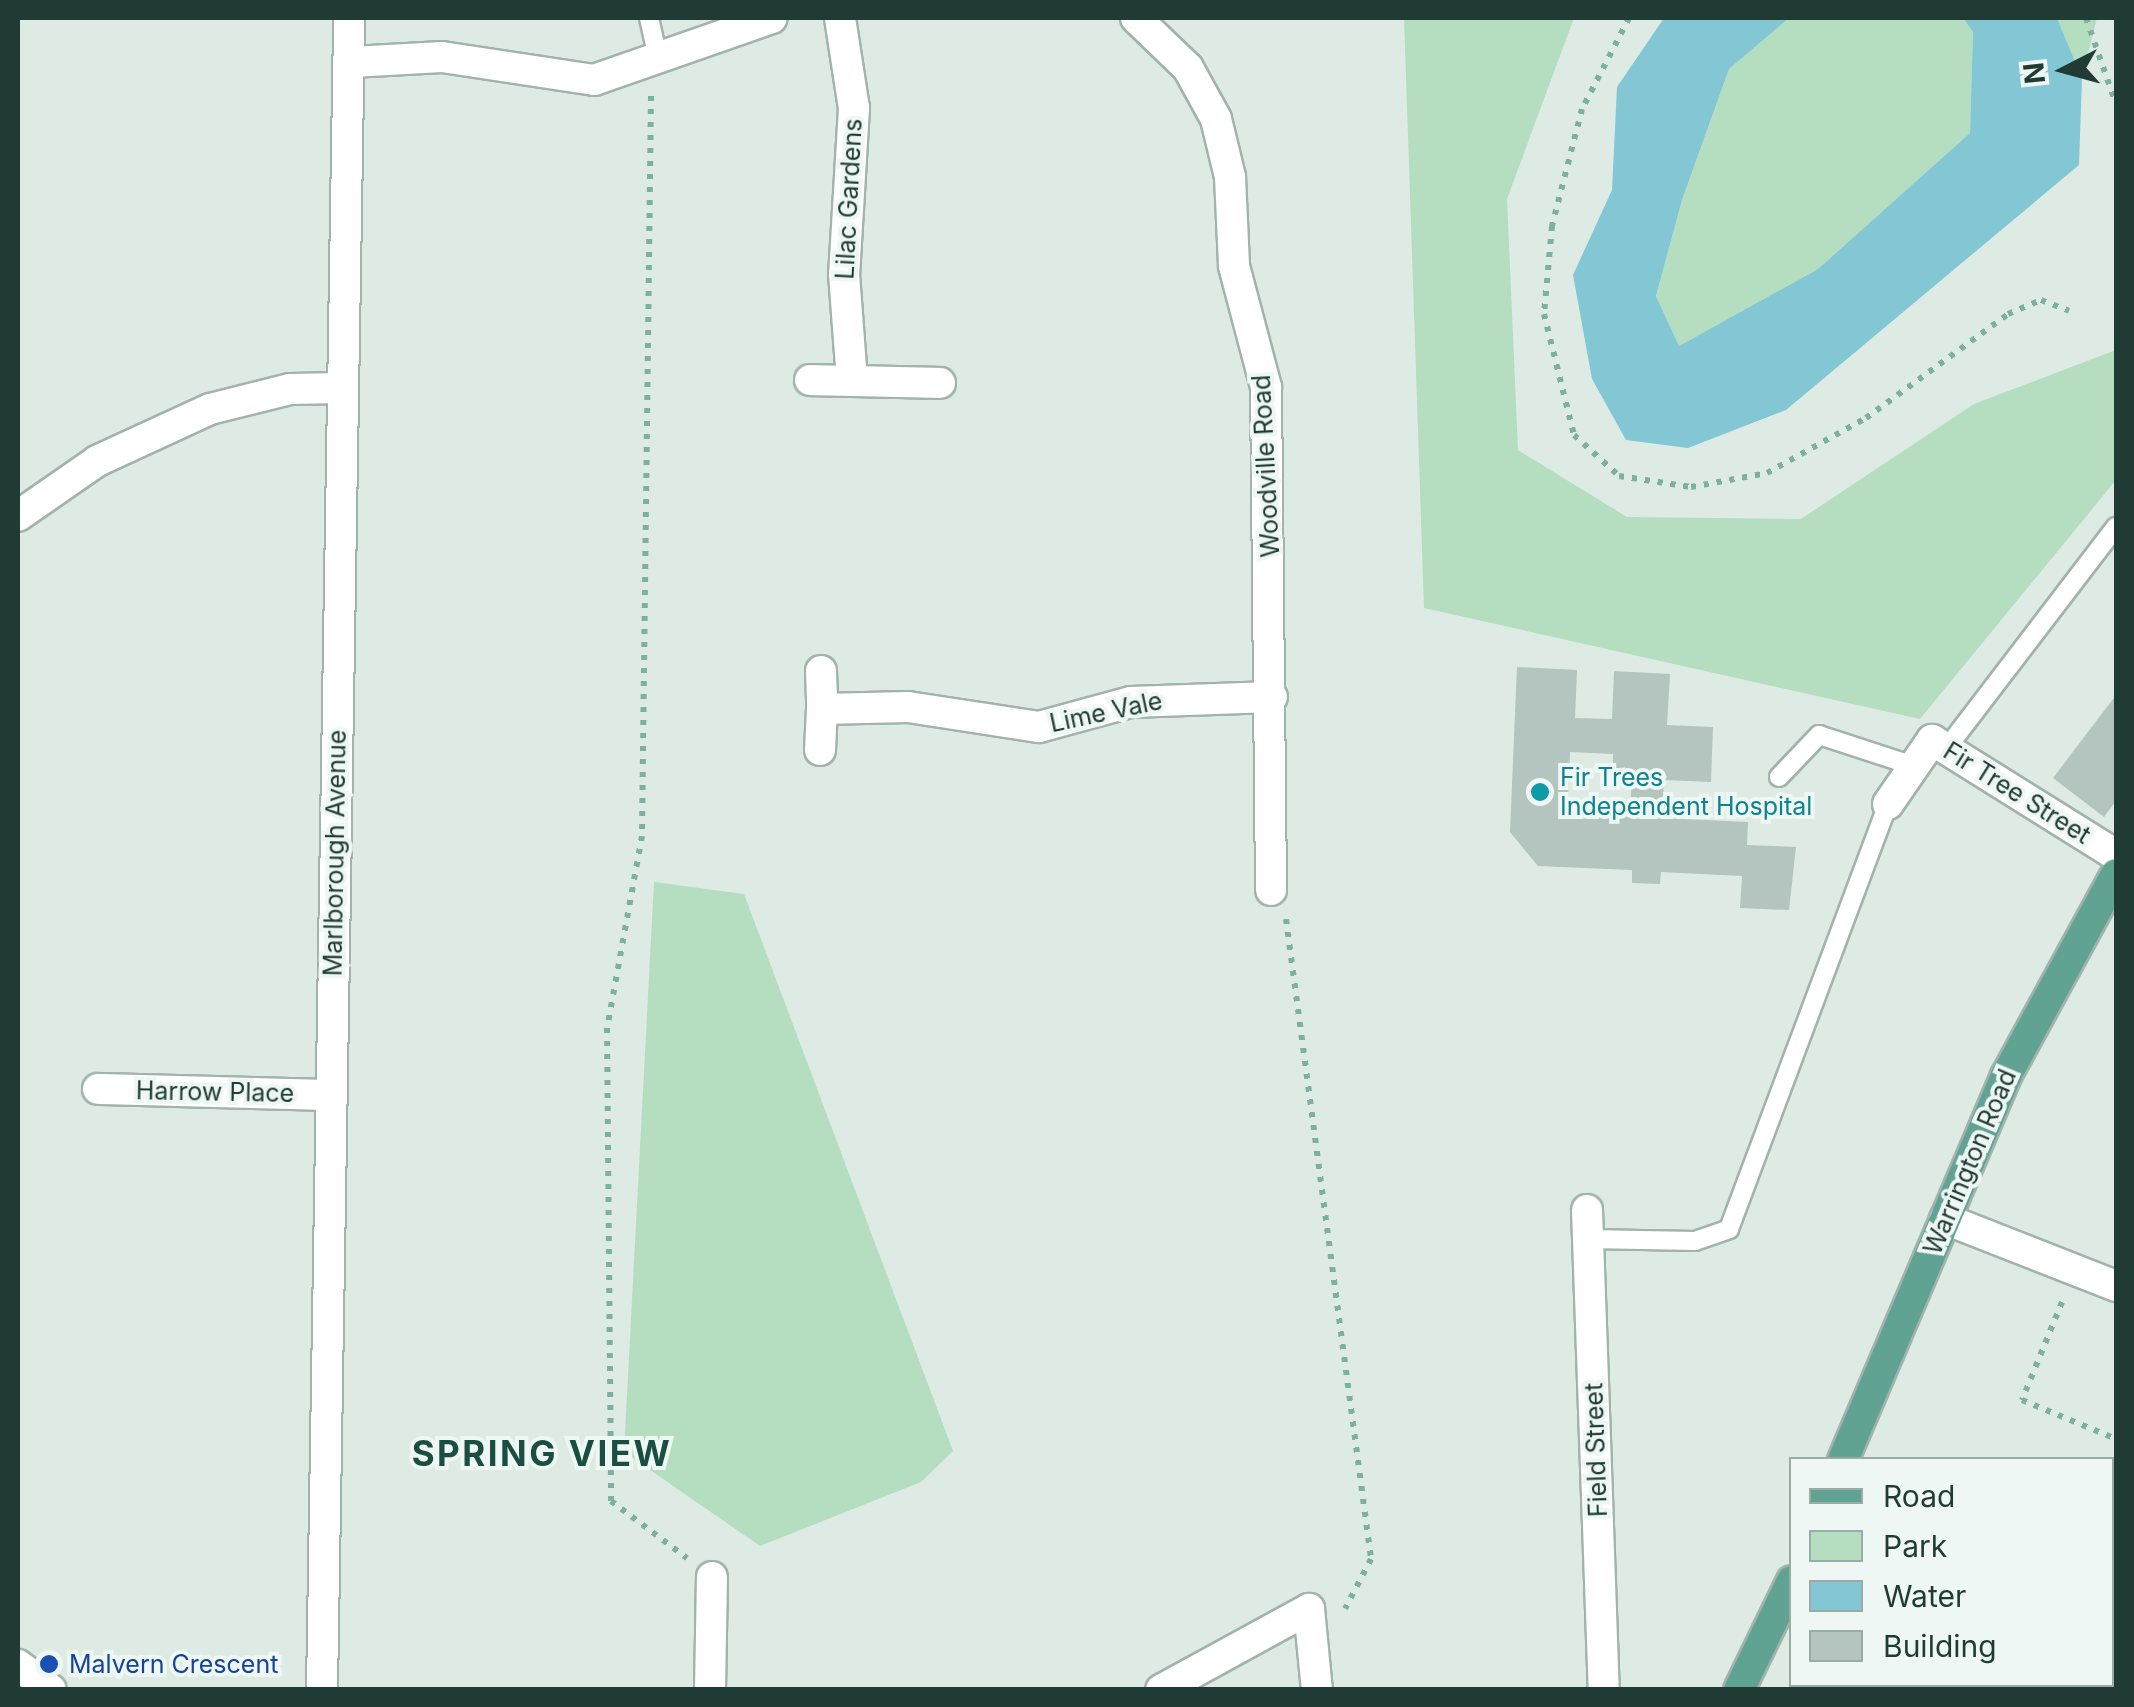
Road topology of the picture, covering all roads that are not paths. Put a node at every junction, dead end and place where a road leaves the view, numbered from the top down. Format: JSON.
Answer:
{"nodes":[{"id":1,"x":349,"y":18,"type":"edge"},
{"id":2,"x":650,"y":18,"type":"edge"},
{"id":3,"x":772,"y":18,"type":"edge"},
{"id":4,"x":840,"y":18,"type":"edge"},
{"id":5,"x":1148,"y":20,"type":"edge"},
{"id":6,"x":352,"y":62,"type":"junction"},
{"id":7,"x":654,"y":64,"type":"junction"},
{"id":8,"x":810,"y":380,"type":"dead end"},
{"id":9,"x":852,"y":381,"type":"junction"},
{"id":10,"x":940,"y":383,"type":"dead end"},
{"id":11,"x":342,"y":388,"type":"junction"},
{"id":12,"x":18,"y":516,"type":"edge"},
{"id":13,"x":2116,"y":527,"type":"edge"},
{"id":14,"x":821,"y":670,"type":"dead end"},
{"id":15,"x":1272,"y":697,"type":"junction"},
{"id":16,"x":822,"y":708,"type":"junction"},
{"id":17,"x":1946,"y":749,"type":"junction"},
{"id":18,"x":820,"y":750,"type":"dead end"},
{"id":19,"x":1914,"y":766,"type":"junction"},
{"id":20,"x":1779,"y":778,"type":"dead end"},
{"id":21,"x":1888,"y":804,"type":"joint"},
{"id":22,"x":2116,"y":855,"type":"edge"},
{"id":23,"x":2116,"y":874,"type":"edge"},
{"id":24,"x":1271,"y":890,"type":"road end"},
{"id":25,"x":98,"y":1089,"type":"dead end"},
{"id":26,"x":332,"y":1095,"type":"junction"},
{"id":27,"x":1945,"y":1219,"type":"junction"},
{"id":28,"x":1588,"y":1225,"type":"joint"},
{"id":29,"x":2116,"y":1286,"type":"edge"},
{"id":30,"x":1844,"y":1457,"type":"edge"},
{"id":31,"x":712,"y":1577,"type":"road end"},
{"id":32,"x":1789,"y":1587,"type":"edge"},
{"id":33,"x":18,"y":1664,"type":"edge"},
{"id":34,"x":1316,"y":1679,"type":"edge"},
{"id":35,"x":51,"y":1690,"type":"edge"},
{"id":36,"x":322,"y":1690,"type":"edge"},
{"id":37,"x":710,"y":1690,"type":"edge"},
{"id":38,"x":1162,"y":1690,"type":"edge"},
{"id":39,"x":1604,"y":1690,"type":"edge"},
{"id":40,"x":1739,"y":1690,"type":"edge"}],
"edges":[{"from":1,"to":6,"type":"street","name":"Marlborough Avenue"},
{"from":2,"to":7,"type":"lane"},
{"from":3,"to":7,"type":"street"},
{"from":4,"to":9,"type":"street","name":"Lilac Gardens"},
{"from":5,"to":15,"type":"street","name":"Woodville Road"},
{"from":6,"to":7,"type":"street"},
{"from":6,"to":11,"type":"street","name":"Marlborough Avenue"},
{"from":8,"to":9,"type":"street"},
{"from":9,"to":10,"type":"street"},
{"from":11,"to":12,"type":"street"},
{"from":11,"to":26,"type":"street","name":"Marlborough Avenue"},
{"from":13,"to":17,"type":"lane"},
{"from":14,"to":16,"type":"street"},
{"from":15,"to":16,"type":"street","name":"Lime Vale"},
{"from":15,"to":24,"type":"street","name":"Woodville Road"},
{"from":16,"to":18,"type":"street"},
{"from":17,"to":19,"type":"street","name":"Fir Tree Street"},
{"from":17,"to":22,"type":"street","name":"Fir Tree Street"},
{"from":19,"to":20,"type":"lane"},
{"from":19,"to":21,"type":"street","name":"Fir Tree Street"},
{"from":21,"to":28,"type":"lane"},
{"from":23,"to":27,"type":"main road","name":"Warrington Road"},
{"from":25,"to":26,"type":"street","name":"Harrow Place"},
{"from":26,"to":36,"type":"street","name":"Marlborough Avenue"},
{"from":27,"to":29,"type":"street"},
{"from":27,"to":30,"type":"main road","name":"Warrington Road"},
{"from":28,"to":39,"type":"street","name":"Field Street"},
{"from":31,"to":37,"type":"street"},
{"from":32,"to":40,"type":"main road"},
{"from":33,"to":35,"type":"street"},
{"from":34,"to":38,"type":"street"}]}
